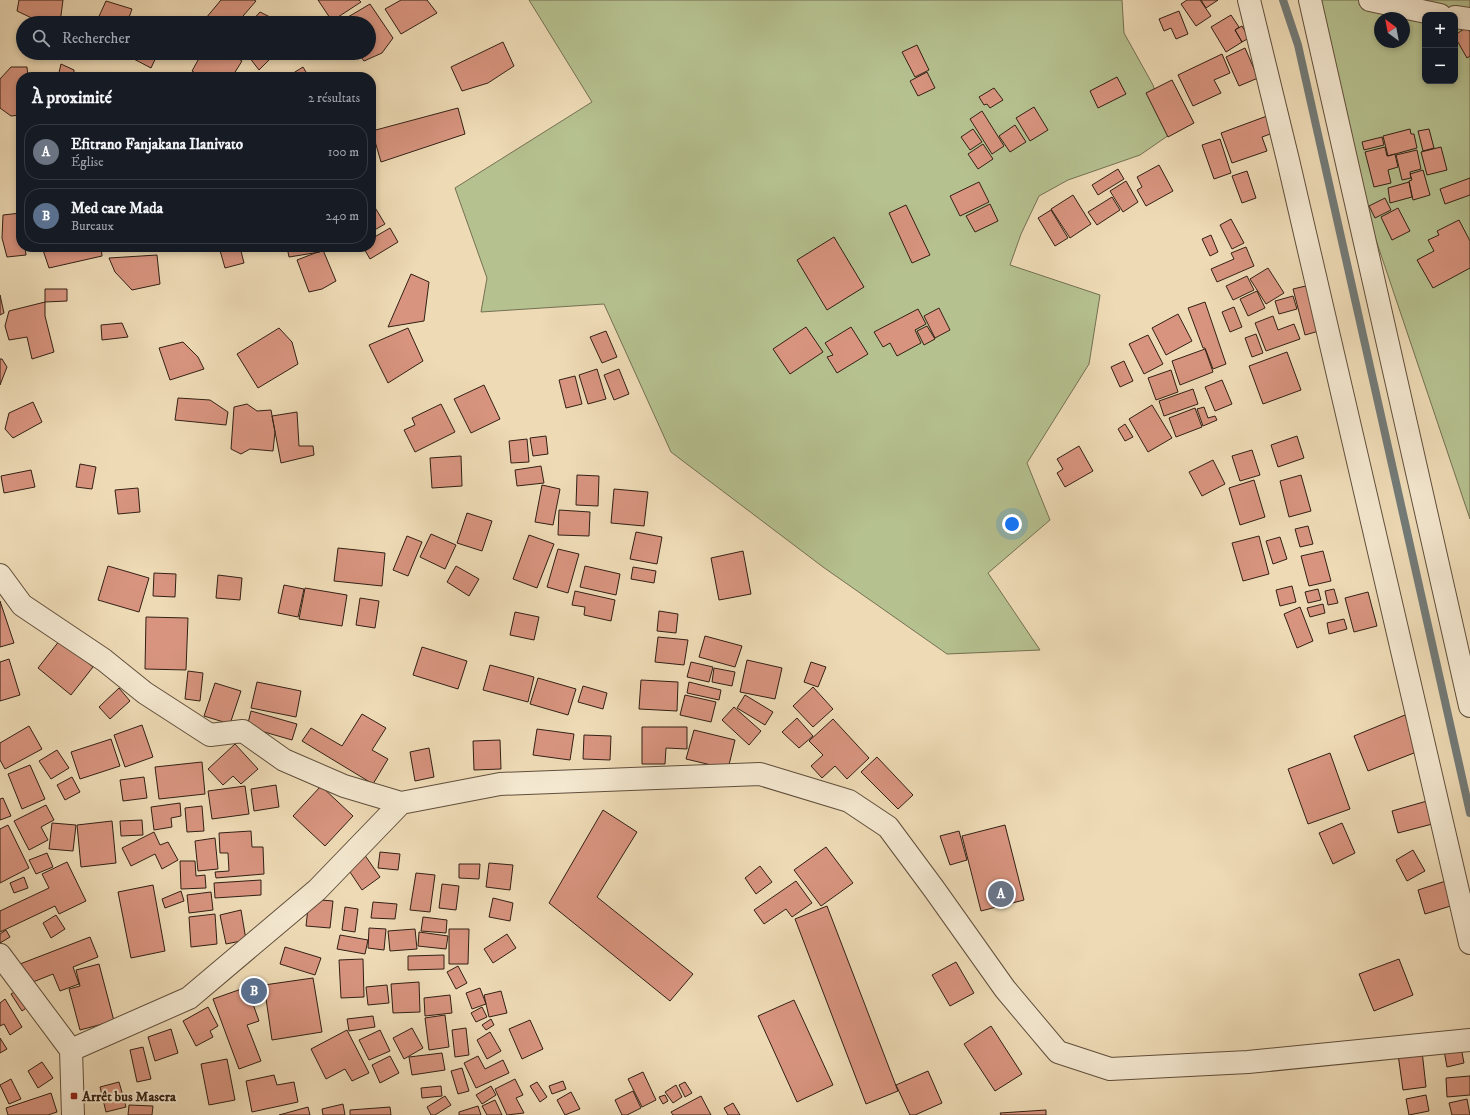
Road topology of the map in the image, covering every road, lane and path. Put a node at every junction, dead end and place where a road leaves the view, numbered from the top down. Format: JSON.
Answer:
{"nodes":[{"id":1,"x":1249,"y":0,"type":"edge"},
{"id":2,"x":1310,"y":0,"type":"edge"},
{"id":3,"x":1370,"y":0,"type":"edge"},
{"id":4,"x":1426,"y":12,"type":"edge"},
{"id":5,"x":1458,"y":17,"type":"edge"},
{"id":6,"x":1470,"y":19,"type":"edge"},
{"id":7,"x":0,"y":575,"type":"edge"},
{"id":8,"x":1470,"y":706,"type":"edge"},
{"id":9,"x":401,"y":803,"type":"junction"},
{"id":10,"x":1470,"y":943,"type":"edge"},
{"id":11,"x":0,"y":955,"type":"edge"},
{"id":12,"x":1470,"y":1040,"type":"edge"},
{"id":13,"x":71,"y":1050,"type":"junction"},
{"id":14,"x":73,"y":1115,"type":"edge"}],
"edges":[{"from":1,"to":10,"type":"street"},
{"from":2,"to":8,"type":"street"},
{"from":3,"to":4,"type":"street"},
{"from":5,"to":6,"type":"street"},
{"from":7,"to":9,"type":"street"},
{"from":9,"to":12,"type":"street"},
{"from":9,"to":13,"type":"street"},
{"from":11,"to":13,"type":"street"},
{"from":13,"to":14,"type":"street"}]}
